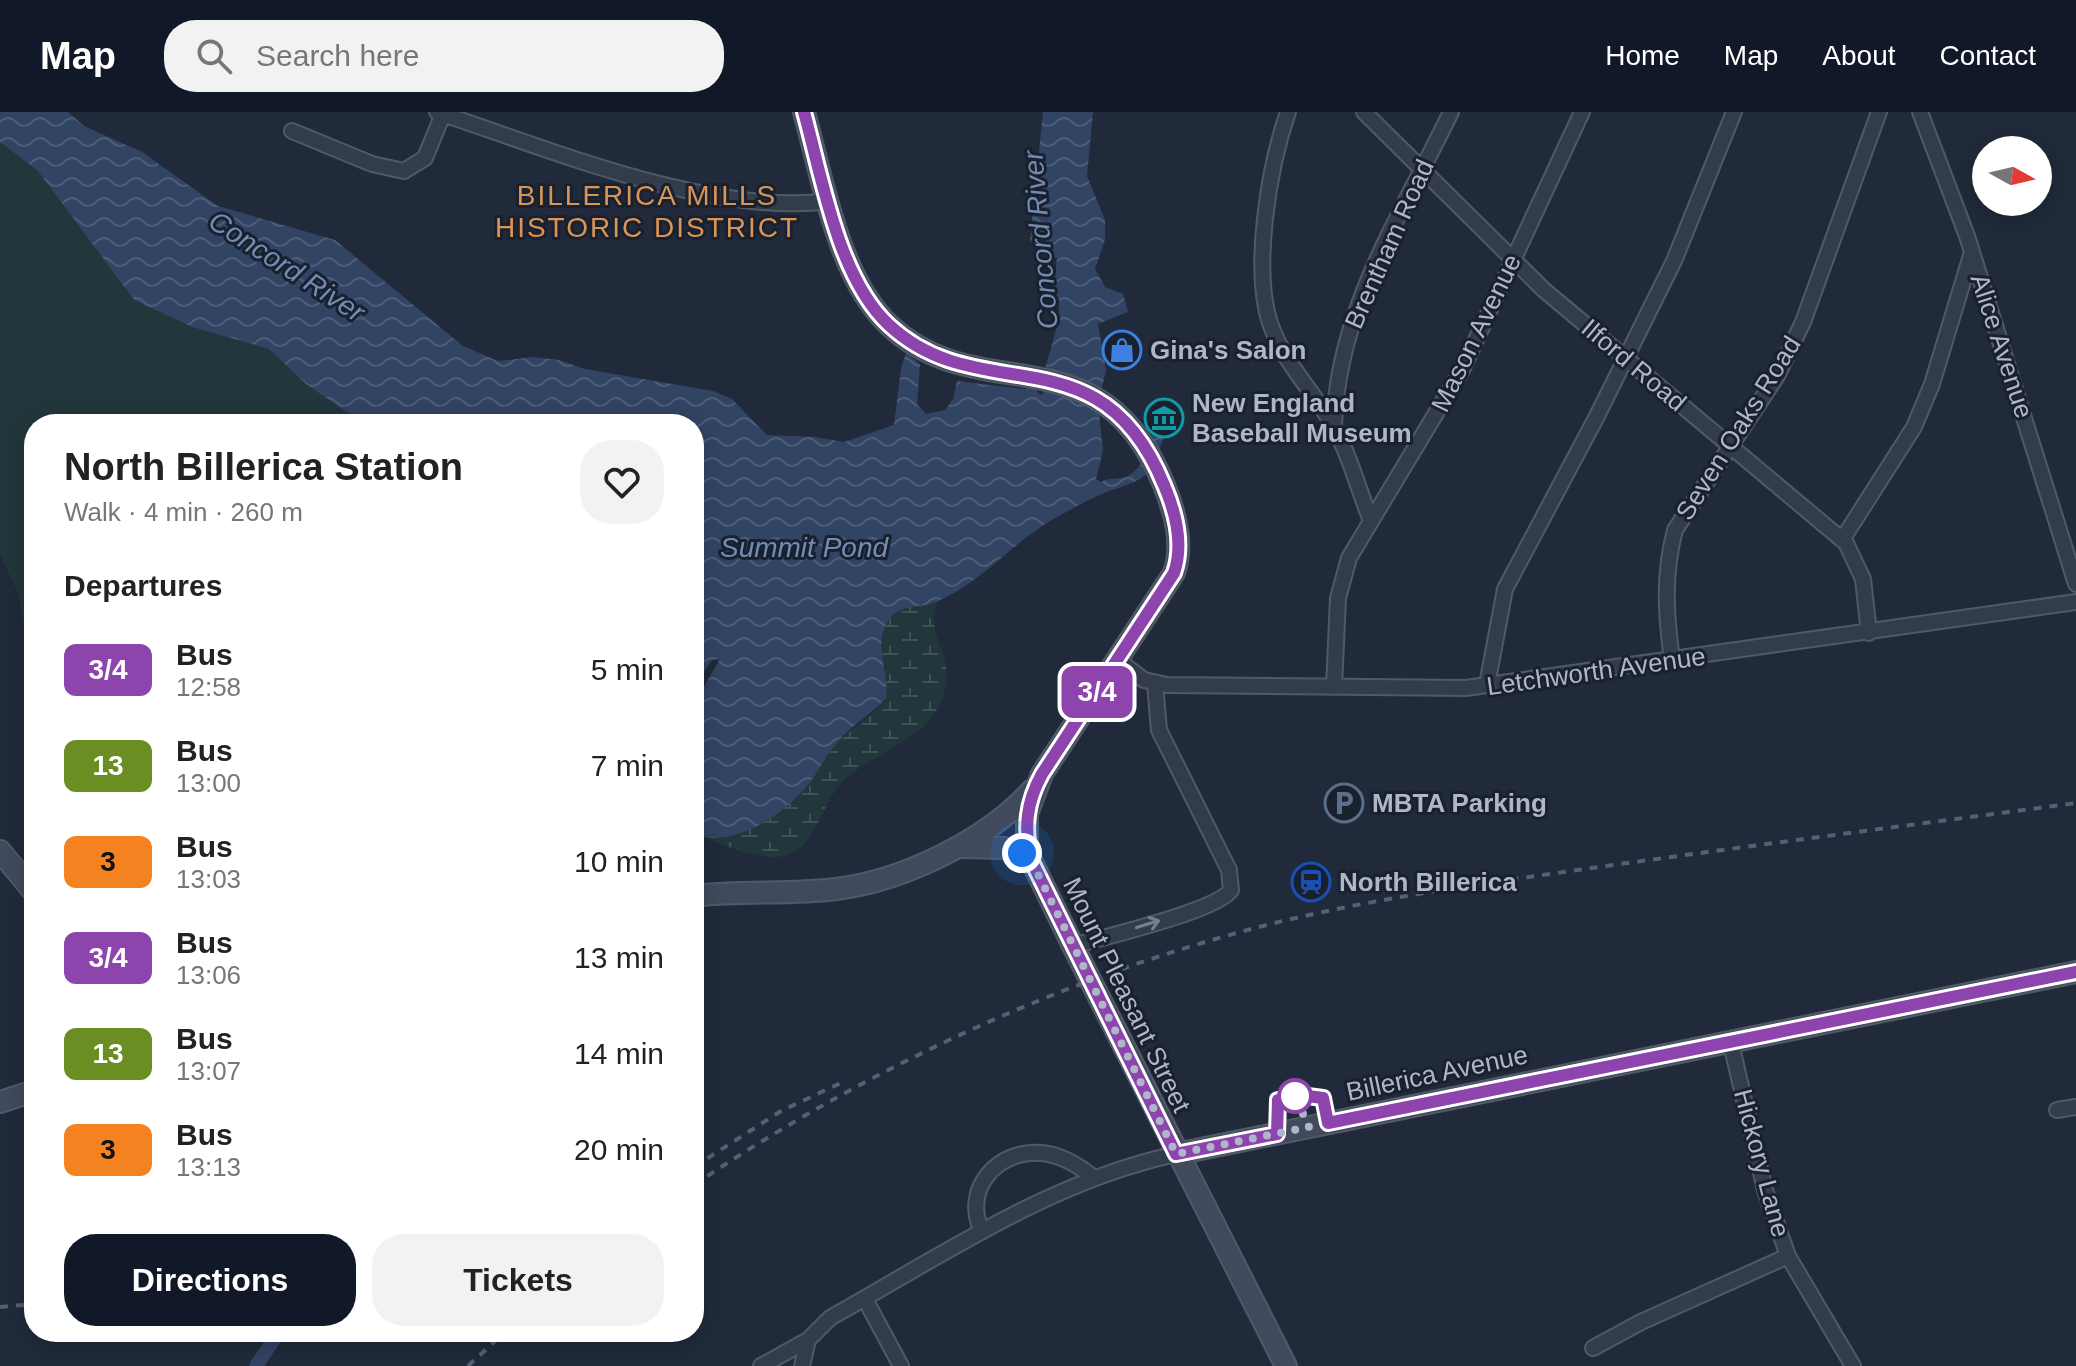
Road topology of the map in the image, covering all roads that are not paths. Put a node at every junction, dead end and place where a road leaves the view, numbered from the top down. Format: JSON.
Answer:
{"nodes":[{"id":1,"x":804,"y":112,"type":"edge"},
{"id":2,"x":1288,"y":112,"type":"edge"},
{"id":3,"x":1364,"y":112,"type":"edge"},
{"id":4,"x":1451,"y":112,"type":"edge"},
{"id":5,"x":1582,"y":112,"type":"edge"},
{"id":6,"x":1734,"y":112,"type":"edge"},
{"id":7,"x":1879,"y":112,"type":"edge"},
{"id":8,"x":1920,"y":112,"type":"edge"},
{"id":9,"x":440,"y":113,"type":"edge"},
{"id":10,"x":292,"y":131,"type":"dead end"},
{"id":11,"x":1420,"y":171,"type":"junction"},
{"id":12,"x":829,"y":201,"type":"junction"},
{"id":13,"x":1972,"y":252,"type":"junction"},
{"id":14,"x":1512,"y":260,"type":"junction"},
{"id":15,"x":1625,"y":358,"type":"junction"},
{"id":16,"x":1334,"y":427,"type":"junction"},
{"id":17,"x":1729,"y":445,"type":"junction"},
{"id":18,"x":1370,"y":518,"type":"junction"},
{"id":19,"x":1842,"y":540,"type":"junction"},
{"id":20,"x":2076,"y":584,"type":"edge"},
{"id":21,"x":2076,"y":602,"type":"edge"},
{"id":22,"x":1869,"y":633,"type":"junction"},
{"id":23,"x":1672,"y":660,"type":"junction"},
{"id":24,"x":1119,"y":661,"type":"junction"},
{"id":25,"x":1155,"y":684,"type":"junction"},
{"id":26,"x":1487,"y":685,"type":"junction"},
{"id":27,"x":1334,"y":687,"type":"junction"},
{"id":28,"x":1036,"y":785,"type":"junction"},
{"id":29,"x":958,"y":847,"type":"junction"},
{"id":30,"x":0,"y":851,"type":"edge"},
{"id":31,"x":1031,"y":860,"type":"junction"},
{"id":32,"x":24,"y":880,"type":"edge"},
{"id":33,"x":704,"y":896,"type":"edge"},
{"id":34,"x":1073,"y":946,"type":"junction"},
{"id":35,"x":2076,"y":972,"type":"edge"},
{"id":36,"x":1730,"y":1039,"type":"junction"},
{"id":37,"x":24,"y":1094,"type":"edge"},
{"id":38,"x":0,"y":1102,"type":"edge"},
{"id":39,"x":2076,"y":1107,"type":"edge"},
{"id":40,"x":2057,"y":1110,"type":"dead end"},
{"id":41,"x":1176,"y":1154,"type":"junction"},
{"id":42,"x":1093,"y":1177,"type":"junction"},
{"id":43,"x":981,"y":1229,"type":"junction"},
{"id":44,"x":1788,"y":1256,"type":"junction"},
{"id":45,"x":865,"y":1299,"type":"junction"},
{"id":46,"x":808,"y":1340,"type":"junction"},
{"id":47,"x":1593,"y":1348,"type":"dead end"},
{"id":48,"x":761,"y":1366,"type":"edge"},
{"id":49,"x":802,"y":1366,"type":"edge"},
{"id":50,"x":901,"y":1366,"type":"edge"},
{"id":51,"x":1286,"y":1366,"type":"edge"},
{"id":52,"x":1853,"y":1366,"type":"edge"}],
"edges":[{"from":1,"to":12,"type":"main road"},
{"from":2,"to":16,"type":"street"},
{"from":3,"to":11,"type":"street","name":"Ilford Road"},
{"from":4,"to":11,"type":"street","name":"Brentham Road"},
{"from":5,"to":14,"type":"street","name":"Mason Avenue"},
{"from":6,"to":15,"type":"street"},
{"from":7,"to":17,"type":"street","name":"Seven Oaks Road"},
{"from":8,"to":13,"type":"street","name":"Alice Avenue"},
{"from":9,"to":10,"type":"street"},
{"from":9,"to":12,"type":"street"},
{"from":11,"to":14,"type":"street","name":"Ilford Road"},
{"from":11,"to":16,"type":"street","name":"Brentham Road"},
{"from":12,"to":24,"type":"main road"},
{"from":13,"to":19,"type":"street"},
{"from":13,"to":20,"type":"street","name":"Alice Avenue"},
{"from":14,"to":15,"type":"street","name":"Ilford Road"},
{"from":14,"to":18,"type":"street","name":"Mason Avenue"},
{"from":15,"to":17,"type":"street","name":"Ilford Road"},
{"from":15,"to":26,"type":"street"},
{"from":16,"to":18,"type":"street"},
{"from":17,"to":19,"type":"street","name":"Ilford Road"},
{"from":17,"to":23,"type":"street","name":"Seven Oaks Road"},
{"from":18,"to":27,"type":"street","name":"Mason Avenue"},
{"from":19,"to":22,"type":"street","name":"Ilford Road"},
{"from":21,"to":22,"type":"street","name":"Letchworth Avenue"},
{"from":22,"to":23,"type":"street","name":"Letchworth Avenue"},
{"from":23,"to":26,"type":"street","name":"Letchworth Avenue"},
{"from":24,"to":25,"type":"street"},
{"from":24,"to":28,"type":"main road"},
{"from":25,"to":27,"type":"street","name":"Letchworth Avenue"},
{"from":34,"to":25,"type":"street","one_way":true},
{"from":26,"to":27,"type":"street","name":"Letchworth Avenue"},
{"from":28,"to":29,"type":"main road"},
{"from":28,"to":31,"type":"main road","name":"Mount Pleasant Street"},
{"from":29,"to":31,"type":"main road","name":"Mount Pleasant Street"},
{"from":29,"to":33,"type":"main road"},
{"from":30,"to":32,"type":"main road"},
{"from":31,"to":34,"type":"main road","name":"Mount Pleasant Street"},
{"from":34,"to":41,"type":"main road","name":"Mount Pleasant Street"},
{"from":35,"to":36,"type":"main road","name":"Billerica Avenue"},
{"from":36,"to":41,"type":"main road","name":"Billerica Avenue"},
{"from":36,"to":44,"type":"street","name":"Hickory Lane"},
{"from":37,"to":38,"type":"main road"},
{"from":39,"to":40,"type":"street"},
{"from":41,"to":42,"type":"street","name":"Billerica Avenue"},
{"from":41,"to":51,"type":"main road","name":"Mount Pleasant Street"},
{"from":42,"to":43,"type":"street","name":"Billerica Avenue"},
{"from":42,"to":43,"type":"street"},
{"from":43,"to":45,"type":"street","name":"Billerica Avenue"},
{"from":44,"to":47,"type":"street"},
{"from":44,"to":52,"type":"street","name":"Hickory Lane"},
{"from":45,"to":46,"type":"street","name":"Billerica Avenue"},
{"from":45,"to":50,"type":"street"},
{"from":46,"to":48,"type":"street","name":"Billerica Avenue"},
{"from":46,"to":49,"type":"street"}]}
